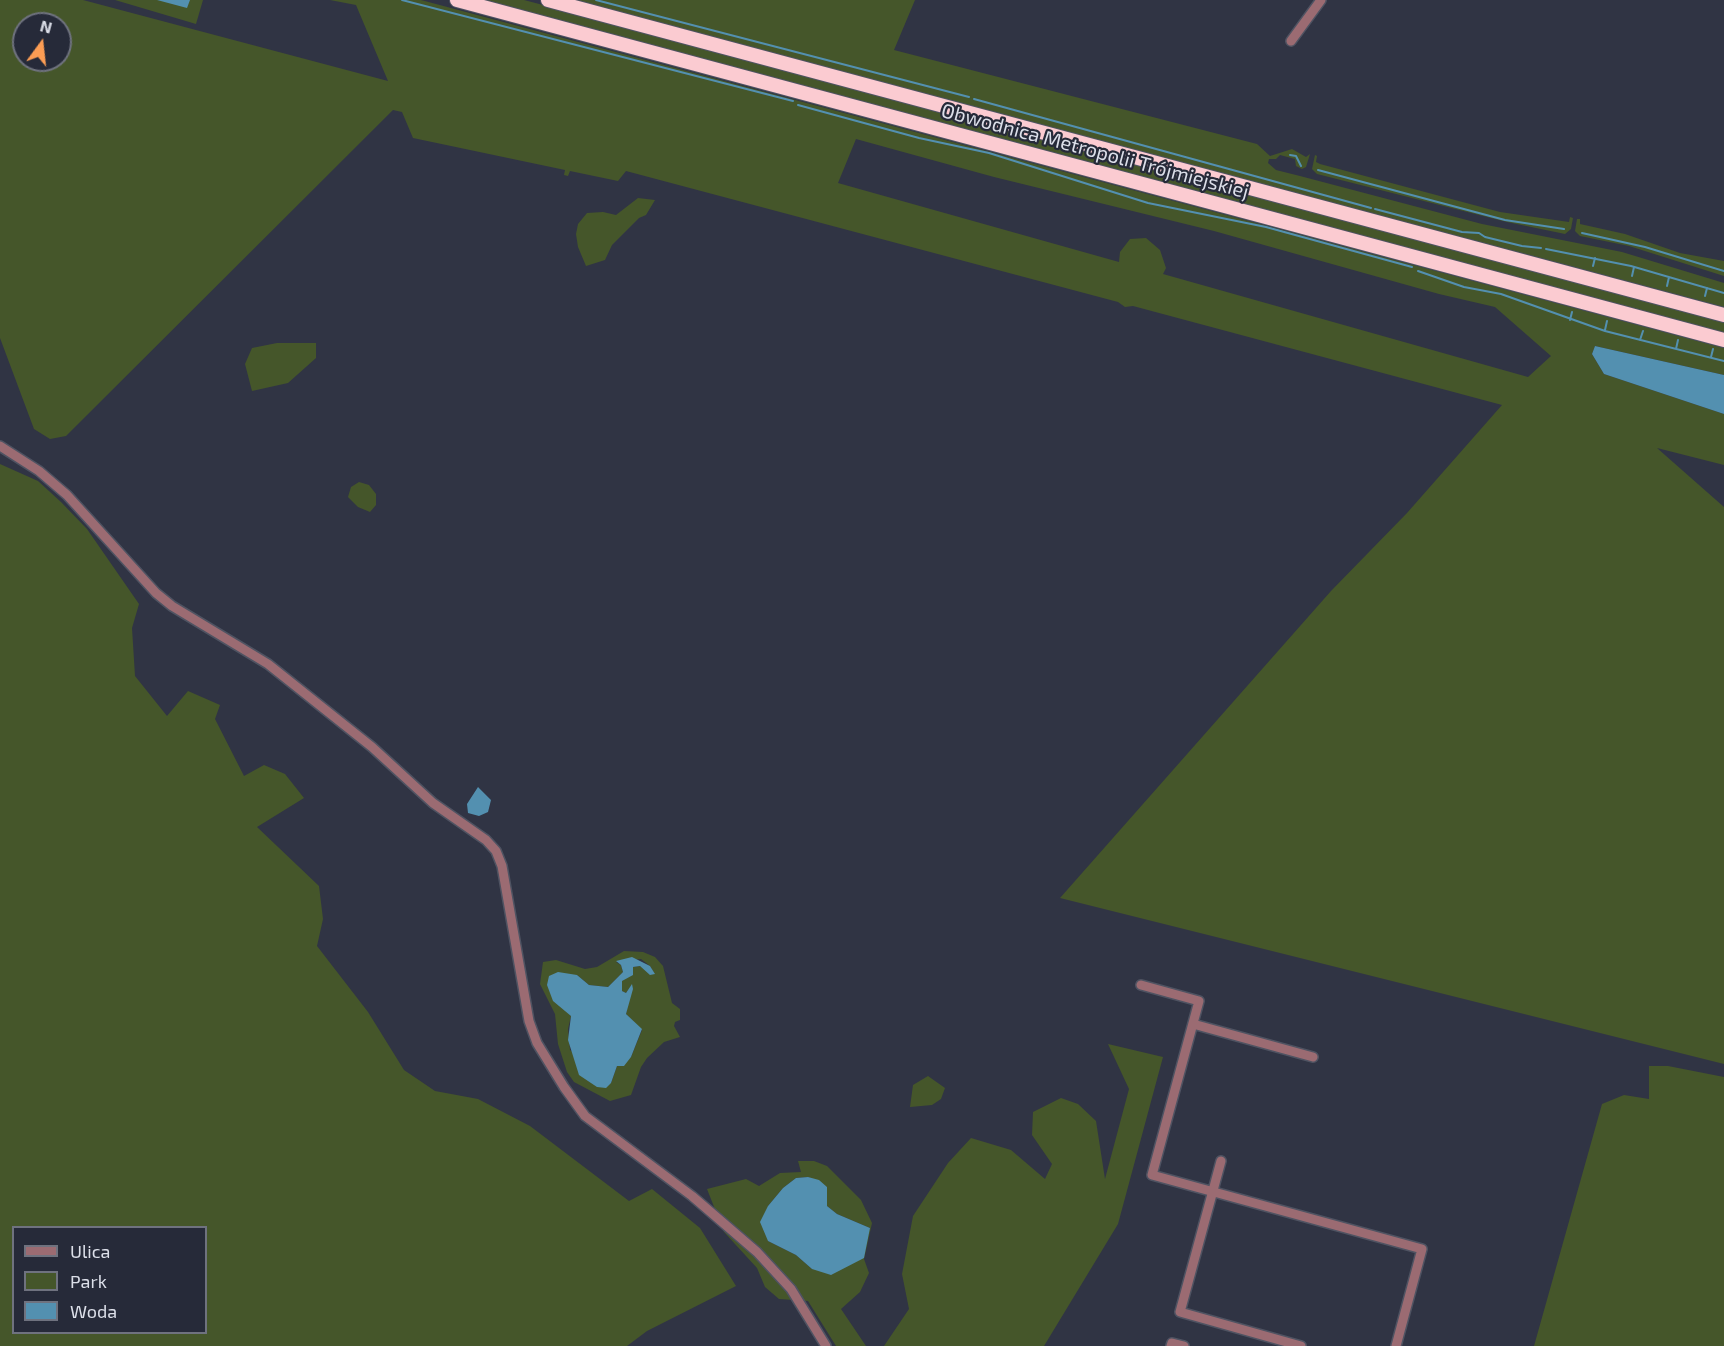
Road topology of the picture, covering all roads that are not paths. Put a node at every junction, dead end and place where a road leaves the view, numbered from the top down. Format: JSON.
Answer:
{"nodes":[{"id":1,"x":457,"y":0,"type":"edge"},
{"id":2,"x":548,"y":0,"type":"edge"},
{"id":3,"x":1316,"y":2,"type":"edge"},
{"id":4,"x":1291,"y":41,"type":"dead end"},
{"id":5,"x":1724,"y":315,"type":"edge"},
{"id":6,"x":1724,"y":340,"type":"edge"},
{"id":7,"x":0,"y":446,"type":"edge"},
{"id":8,"x":1142,"y":985,"type":"dead end"},
{"id":9,"x":1193,"y":1024,"type":"junction"},
{"id":10,"x":1313,"y":1057,"type":"dead end"},
{"id":11,"x":1221,"y":1161,"type":"dead end"},
{"id":12,"x":1213,"y":1191,"type":"junction"},
{"id":13,"x":826,"y":1346,"type":"edge"},
{"id":14,"x":1171,"y":1346,"type":"edge"},
{"id":15,"x":1184,"y":1346,"type":"edge"},
{"id":16,"x":1300,"y":1346,"type":"edge"},
{"id":17,"x":1396,"y":1346,"type":"edge"}],
"edges":[{"from":1,"to":6,"type":"highway","name":"Obwodnica Metropolii Trójmiejskiej"},
{"from":2,"to":5,"type":"highway","name":"Obwodnica Metropolii Trójmiejskiej"},
{"from":3,"to":4,"type":"street"},
{"from":7,"to":13,"type":"street"},
{"from":8,"to":9,"type":"street"},
{"from":9,"to":10,"type":"street"},
{"from":9,"to":12,"type":"street"},
{"from":11,"to":12,"type":"street"},
{"from":12,"to":16,"type":"street"},
{"from":12,"to":17,"type":"street"},
{"from":14,"to":15,"type":"street"}]}
